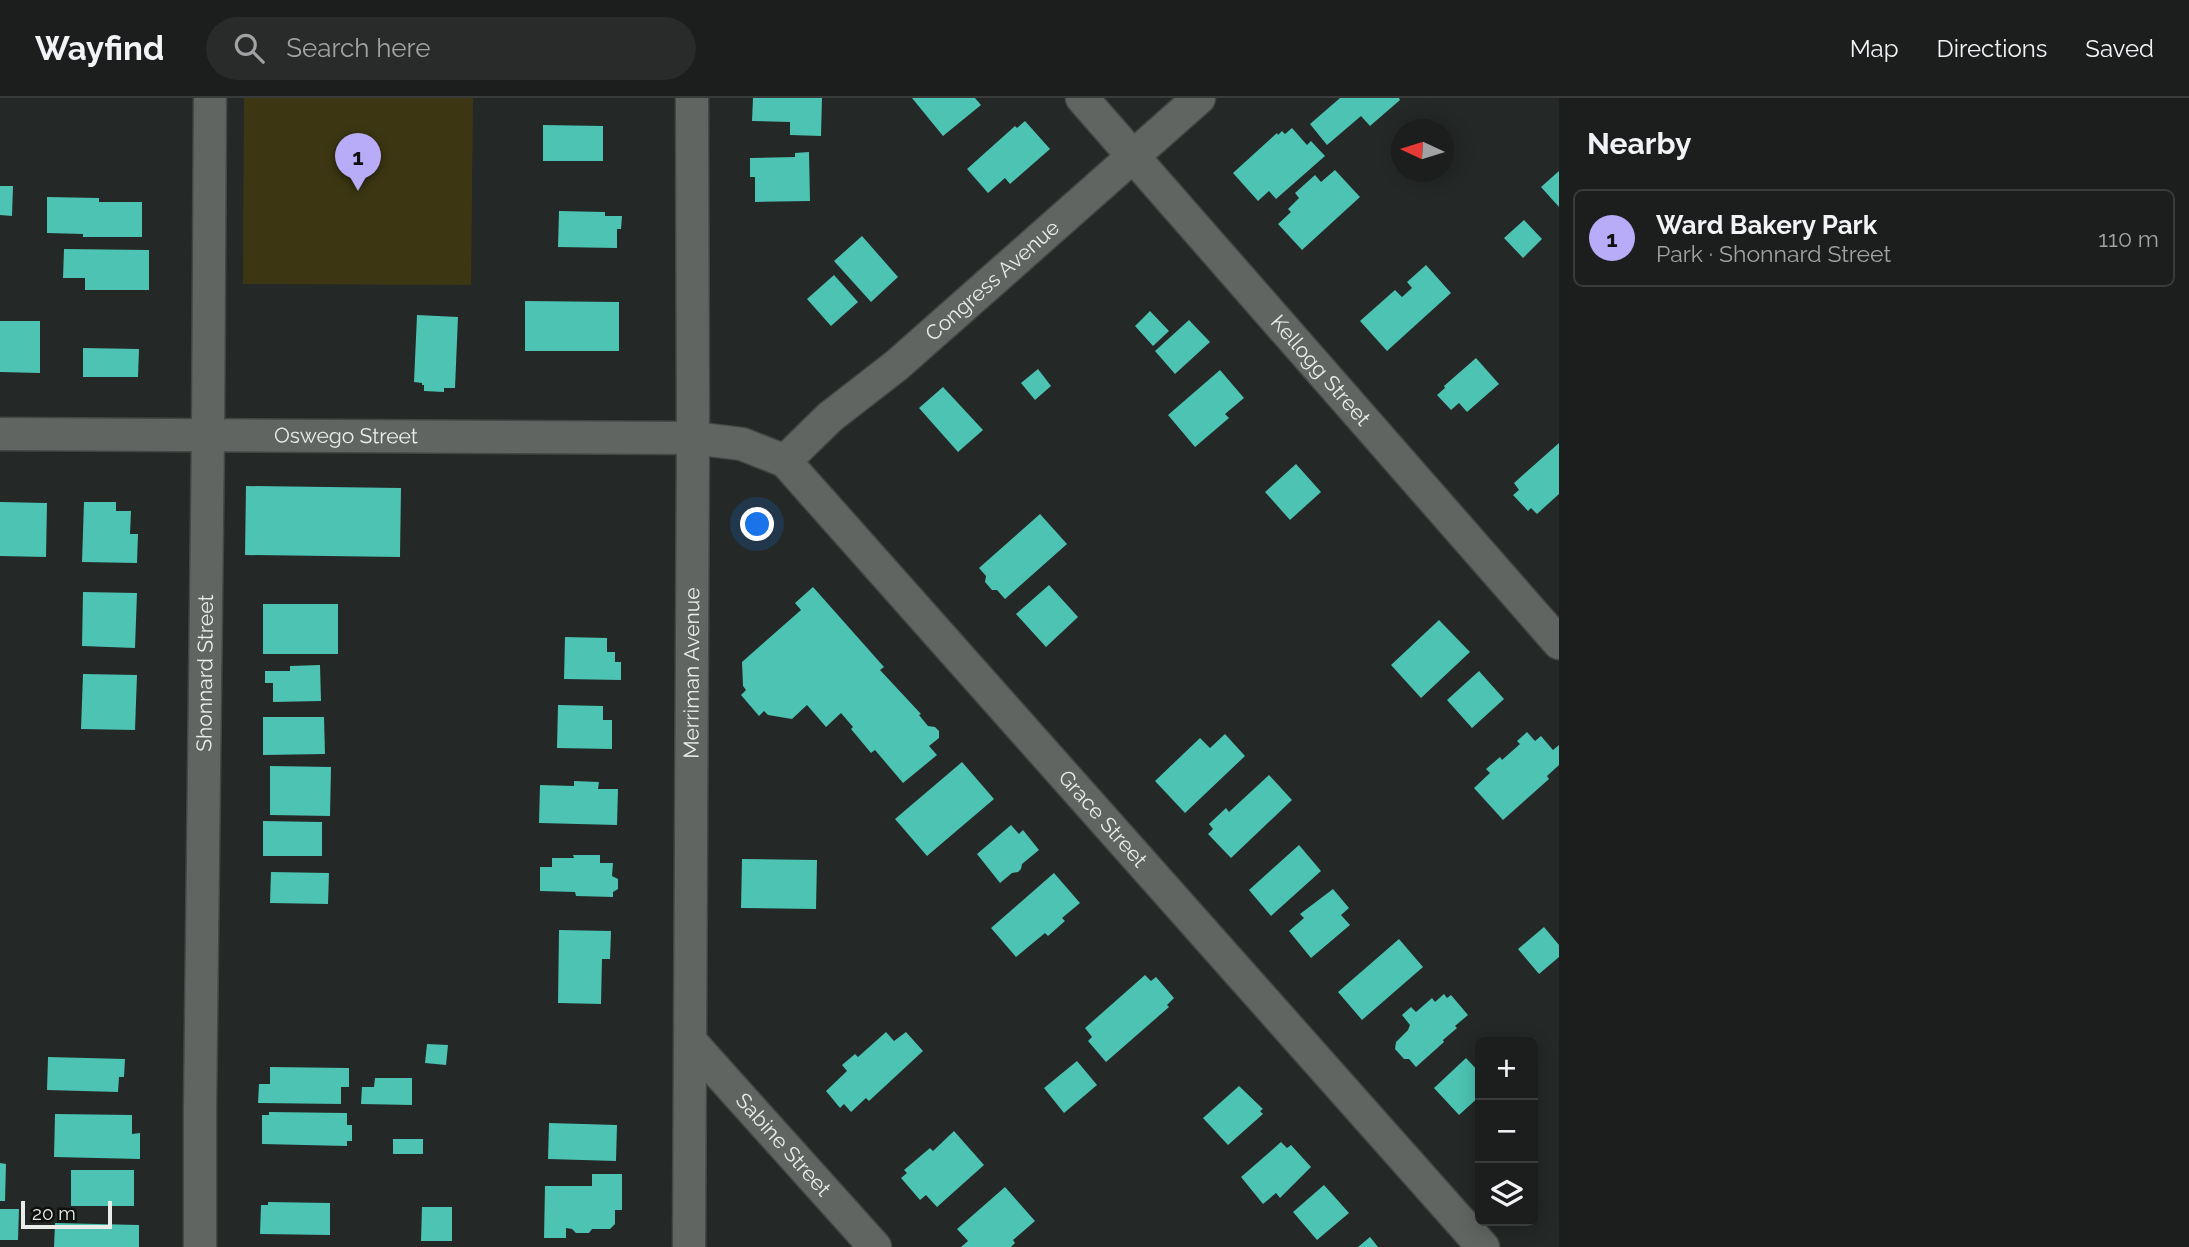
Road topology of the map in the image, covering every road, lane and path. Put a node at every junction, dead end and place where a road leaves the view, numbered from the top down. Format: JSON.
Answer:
{"nodes":[{"id":1,"x":209,"y":98,"type":"edge"},
{"id":2,"x":692,"y":98,"type":"edge"},
{"id":3,"x":1082,"y":98,"type":"edge"},
{"id":4,"x":1199,"y":98,"type":"edge"},
{"id":5,"x":1132,"y":156,"type":"junction"},
{"id":6,"x":0,"y":434,"type":"edge"},
{"id":7,"x":208,"y":435,"type":"junction"},
{"id":8,"x":694,"y":438,"type":"junction"},
{"id":9,"x":785,"y":461,"type":"junction"},
{"id":10,"x":1559,"y":643,"type":"edge"},
{"id":11,"x":691,"y":1042,"type":"junction"},
{"id":12,"x":200,"y":1247,"type":"edge"},
{"id":13,"x":689,"y":1247,"type":"edge"},
{"id":14,"x":874,"y":1247,"type":"edge"},
{"id":15,"x":1483,"y":1247,"type":"edge"}],
"edges":[{"from":1,"to":7,"type":"street","name":"Shonnard Street"},
{"from":2,"to":8,"type":"street","name":"Merriman Avenue"},
{"from":3,"to":5,"type":"street","name":"Kellogg Street"},
{"from":4,"to":5,"type":"street","name":"Congress Avenue"},
{"from":5,"to":9,"type":"street","name":"Congress Avenue"},
{"from":5,"to":10,"type":"street","name":"Kellogg Street"},
{"from":6,"to":7,"type":"street","name":"Oswego Street"},
{"from":7,"to":8,"type":"street","name":"Oswego Street"},
{"from":7,"to":12,"type":"street","name":"Shonnard Street"},
{"from":8,"to":9,"type":"street","name":"Grace Street"},
{"from":8,"to":11,"type":"street","name":"Merriman Avenue"},
{"from":9,"to":15,"type":"street","name":"Grace Street"},
{"from":11,"to":13,"type":"street","name":"Merriman Avenue"},
{"from":11,"to":14,"type":"street","name":"Sabine Street"}]}
